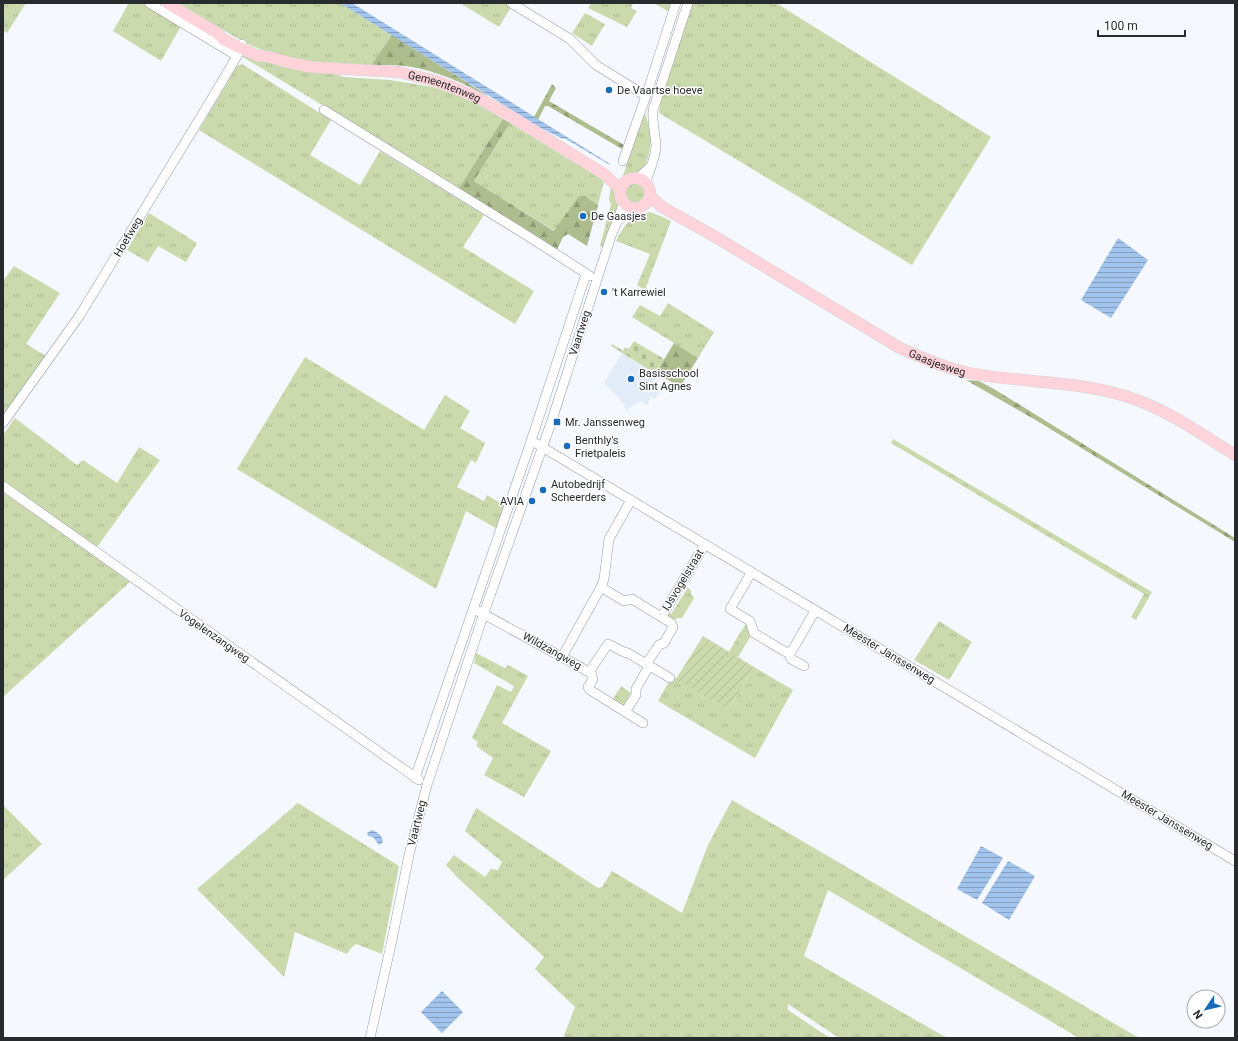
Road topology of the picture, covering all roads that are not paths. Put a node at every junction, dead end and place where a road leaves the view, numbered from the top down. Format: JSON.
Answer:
{"nodes":[{"id":1,"x":149,"y":3,"type":"edge"},
{"id":2,"x":168,"y":3,"type":"edge"},
{"id":3,"x":511,"y":3,"type":"edge"},
{"id":4,"x":676,"y":3,"type":"edge"},
{"id":5,"x":688,"y":3,"type":"edge"},
{"id":6,"x":239,"y":49,"type":"junction"},
{"id":7,"x":647,"y":94,"type":"junction"},
{"id":8,"x":657,"y":96,"type":"junction"},
{"id":9,"x":324,"y":110,"type":"dead end"},
{"id":10,"x":623,"y":161,"type":"dead end"},
{"id":11,"x":642,"y":181,"type":"junction"},
{"id":12,"x":623,"y":186,"type":"junction"},
{"id":13,"x":648,"y":200,"type":"junction"},
{"id":14,"x":627,"y":205,"type":"junction"},
{"id":15,"x":586,"y":274,"type":"junction"},
{"id":16,"x":597,"y":280,"type":"junction"},
{"id":17,"x":3,"y":423,"type":"edge"},
{"id":18,"x":532,"y":441,"type":"junction"},
{"id":19,"x":543,"y":447,"type":"junction"},
{"id":20,"x":1235,"y":454,"type":"edge"},
{"id":21,"x":3,"y":486,"type":"edge"},
{"id":22,"x":631,"y":500,"type":"junction"},
{"id":23,"x":705,"y":544,"type":"junction"},
{"id":24,"x":751,"y":573,"type":"junction"},
{"id":25,"x":601,"y":587,"type":"junction"},
{"id":26,"x":473,"y":609,"type":"junction"},
{"id":27,"x":815,"y":611,"type":"junction"},
{"id":28,"x":484,"y":613,"type":"junction"},
{"id":29,"x":662,"y":616,"type":"junction"},
{"id":30,"x":789,"y":653,"type":"junction"},
{"id":31,"x":562,"y":657,"type":"junction"},
{"id":32,"x":648,"y":665,"type":"junction"},
{"id":33,"x":804,"y":666,"type":"dead end"},
{"id":34,"x":589,"y":672,"type":"junction"},
{"id":35,"x":670,"y":678,"type":"dead end"},
{"id":36,"x":625,"y":712,"type":"junction"},
{"id":37,"x":643,"y":723,"type":"dead end"},
{"id":38,"x":415,"y":778,"type":"junction"},
{"id":39,"x":427,"y":785,"type":"junction"},
{"id":40,"x":1235,"y":861,"type":"edge"},
{"id":41,"x":370,"y":1038,"type":"edge"}],
"edges":[{"from":1,"to":6,"type":"street","name":"Gemeentenweg"},
{"from":2,"to":6,"type":"main road","name":"Gemeentenweg"},
{"from":3,"to":7,"type":"street"},
{"from":4,"to":7,"type":"street"},
{"from":5,"to":8,"type":"street"},
{"from":6,"to":12,"type":"main road","name":"Gemeentenweg"},
{"from":6,"to":17,"type":"street","name":"Hoefweg"},
{"from":7,"to":8,"type":"street"},
{"from":7,"to":10,"type":"street"},
{"from":8,"to":11,"type":"street"},
{"from":9,"to":15,"type":"street"},
{"from":11,"to":12,"type":"main road"},
{"from":11,"to":13,"type":"main road"},
{"from":12,"to":14,"type":"main road"},
{"from":13,"to":14,"type":"main road"},
{"from":13,"to":20,"type":"main road","name":"Gaasjesweg"},
{"from":14,"to":16,"type":"street","name":"Vaartweg"},
{"from":15,"to":16,"type":"street"},
{"from":15,"to":18,"type":"street","name":"Vaartweg"},
{"from":16,"to":19,"type":"street","name":"Vaartweg"},
{"from":18,"to":19,"type":"street"},
{"from":18,"to":26,"type":"street","name":"Vaartweg"},
{"from":19,"to":22,"type":"street","name":"Meester Janssenweg"},
{"from":19,"to":28,"type":"street","name":"Vaartweg"},
{"from":21,"to":38,"type":"street","name":"Vogelenzangweg"},
{"from":22,"to":23,"type":"street","name":"Meester Janssenweg"},
{"from":22,"to":25,"type":"street"},
{"from":23,"to":24,"type":"street","name":"Meester Janssenweg"},
{"from":23,"to":29,"type":"street","name":"IJsvogelstraat"},
{"from":24,"to":27,"type":"street","name":"Meester Janssenweg"},
{"from":24,"to":30,"type":"street"},
{"from":25,"to":29,"type":"street"},
{"from":25,"to":31,"type":"street"},
{"from":26,"to":28,"type":"street"},
{"from":26,"to":38,"type":"street","name":"Vaartweg"},
{"from":27,"to":30,"type":"street"},
{"from":27,"to":40,"type":"street","name":"Meester Janssenweg"},
{"from":28,"to":31,"type":"street","name":"Wildzangweg"},
{"from":28,"to":39,"type":"street","name":"Vaartweg"},
{"from":29,"to":32,"type":"street"},
{"from":30,"to":33,"type":"street"},
{"from":31,"to":34,"type":"street","name":"Wildzangweg"},
{"from":32,"to":34,"type":"street"},
{"from":32,"to":35,"type":"street"},
{"from":32,"to":36,"type":"street"},
{"from":34,"to":36,"type":"street","name":"Wildzangweg"},
{"from":36,"to":37,"type":"street","name":"Wildzangweg"},
{"from":38,"to":39,"type":"street","name":"Vogelenzangweg"},
{"from":39,"to":41,"type":"street","name":"Vaartweg"}]}
